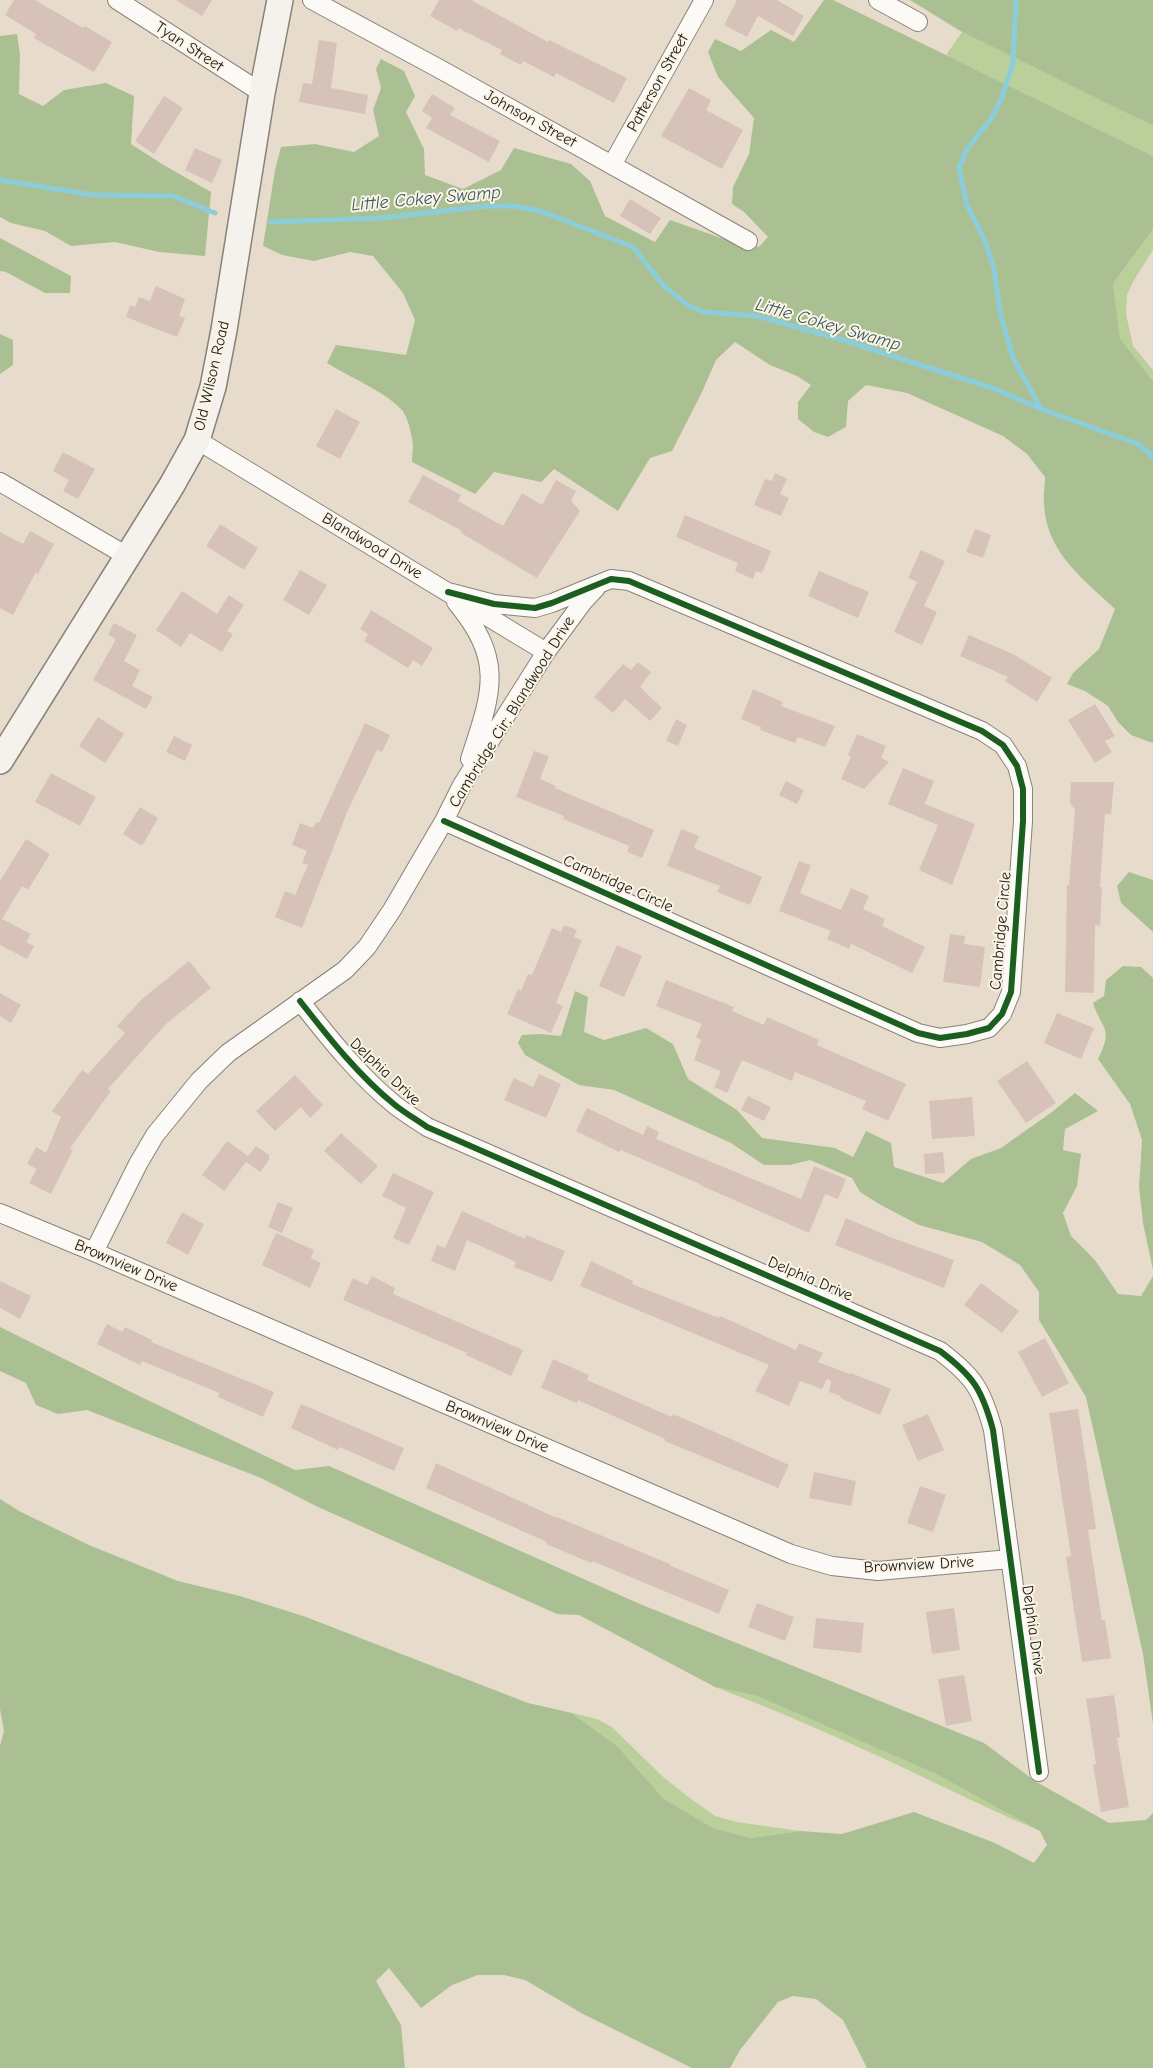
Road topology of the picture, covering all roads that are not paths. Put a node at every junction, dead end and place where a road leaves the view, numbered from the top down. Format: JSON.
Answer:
{"nodes":[{"id":1,"x":116,"y":0,"type":"edge"},
{"id":2,"x":280,"y":0,"type":"edge"},
{"id":3,"x":312,"y":0,"type":"edge"},
{"id":4,"x":704,"y":0,"type":"edge"},
{"id":5,"x":878,"y":0,"type":"edge"},
{"id":6,"x":918,"y":22,"type":"dead end"},
{"id":7,"x":262,"y":93,"type":"junction"},
{"id":8,"x":612,"y":165,"type":"junction"},
{"id":9,"x":748,"y":241,"type":"dead end"},
{"id":10,"x":197,"y":440,"type":"junction"},
{"id":11,"x":0,"y":482,"type":"edge"},
{"id":12,"x":127,"y":556,"type":"junction"},
{"id":13,"x":598,"y":586,"type":"junction"},
{"id":14,"x":448,"y":592,"type":"junction"},
{"id":15,"x":546,"y":652,"type":"junction"},
{"id":16,"x":0,"y":761,"type":"edge"},
{"id":17,"x":462,"y":785,"type":"junction"},
{"id":18,"x":444,"y":821,"type":"junction"},
{"id":19,"x":300,"y":1001,"type":"junction"},
{"id":20,"x":0,"y":1213,"type":"edge"},
{"id":21,"x":94,"y":1252,"type":"junction"},
{"id":22,"x":1010,"y":1559,"type":"junction"},
{"id":23,"x":1040,"y":1772,"type":"dead end"}],
"edges":[{"from":1,"to":7,"type":"street","name":"Tyan Street"},
{"from":2,"to":7,"type":"street","name":"Old Wilson Road"},
{"from":3,"to":8,"type":"street","name":"Johnson Street"},
{"from":4,"to":8,"type":"street","name":"Patterson Street"},
{"from":5,"to":6,"type":"street"},
{"from":7,"to":10,"type":"street","name":"Old Wilson Road"},
{"from":8,"to":9,"type":"street","name":"Johnson Street"},
{"from":10,"to":12,"type":"street","name":"Old Wilson Road"},
{"from":10,"to":14,"type":"street","name":"Blandwood Drive"},
{"from":11,"to":12,"type":"street"},
{"from":12,"to":16,"type":"street","name":"Old Wilson Road"},
{"from":13,"to":14,"type":"street","name":"Cambridge Circle"},
{"from":13,"to":15,"type":"street","name":"Cambridge Cir; Blandwood Drive"},
{"from":13,"to":18,"type":"street","name":"Cambridge Circle"},
{"from":14,"to":15,"type":"street","name":"Blandwood Drive"},
{"from":14,"to":17,"type":"street"},
{"from":15,"to":17,"type":"street","name":"Cambridge Cir; Blandwood Drive"},
{"from":17,"to":18,"type":"street","name":"Cambridge Cir; Blandwood Drive"},
{"from":18,"to":19,"type":"street","name":"Cambridge Cir; Blandwood Drive"},
{"from":19,"to":21,"type":"street","name":"Cambridge Cir; Blandwood Drive"},
{"from":19,"to":22,"type":"street","name":"Delphia Drive"},
{"from":20,"to":21,"type":"street","name":"Brownview Drive"},
{"from":21,"to":22,"type":"street","name":"Brownview Drive"},
{"from":22,"to":23,"type":"street","name":"Delphia Drive"}]}
